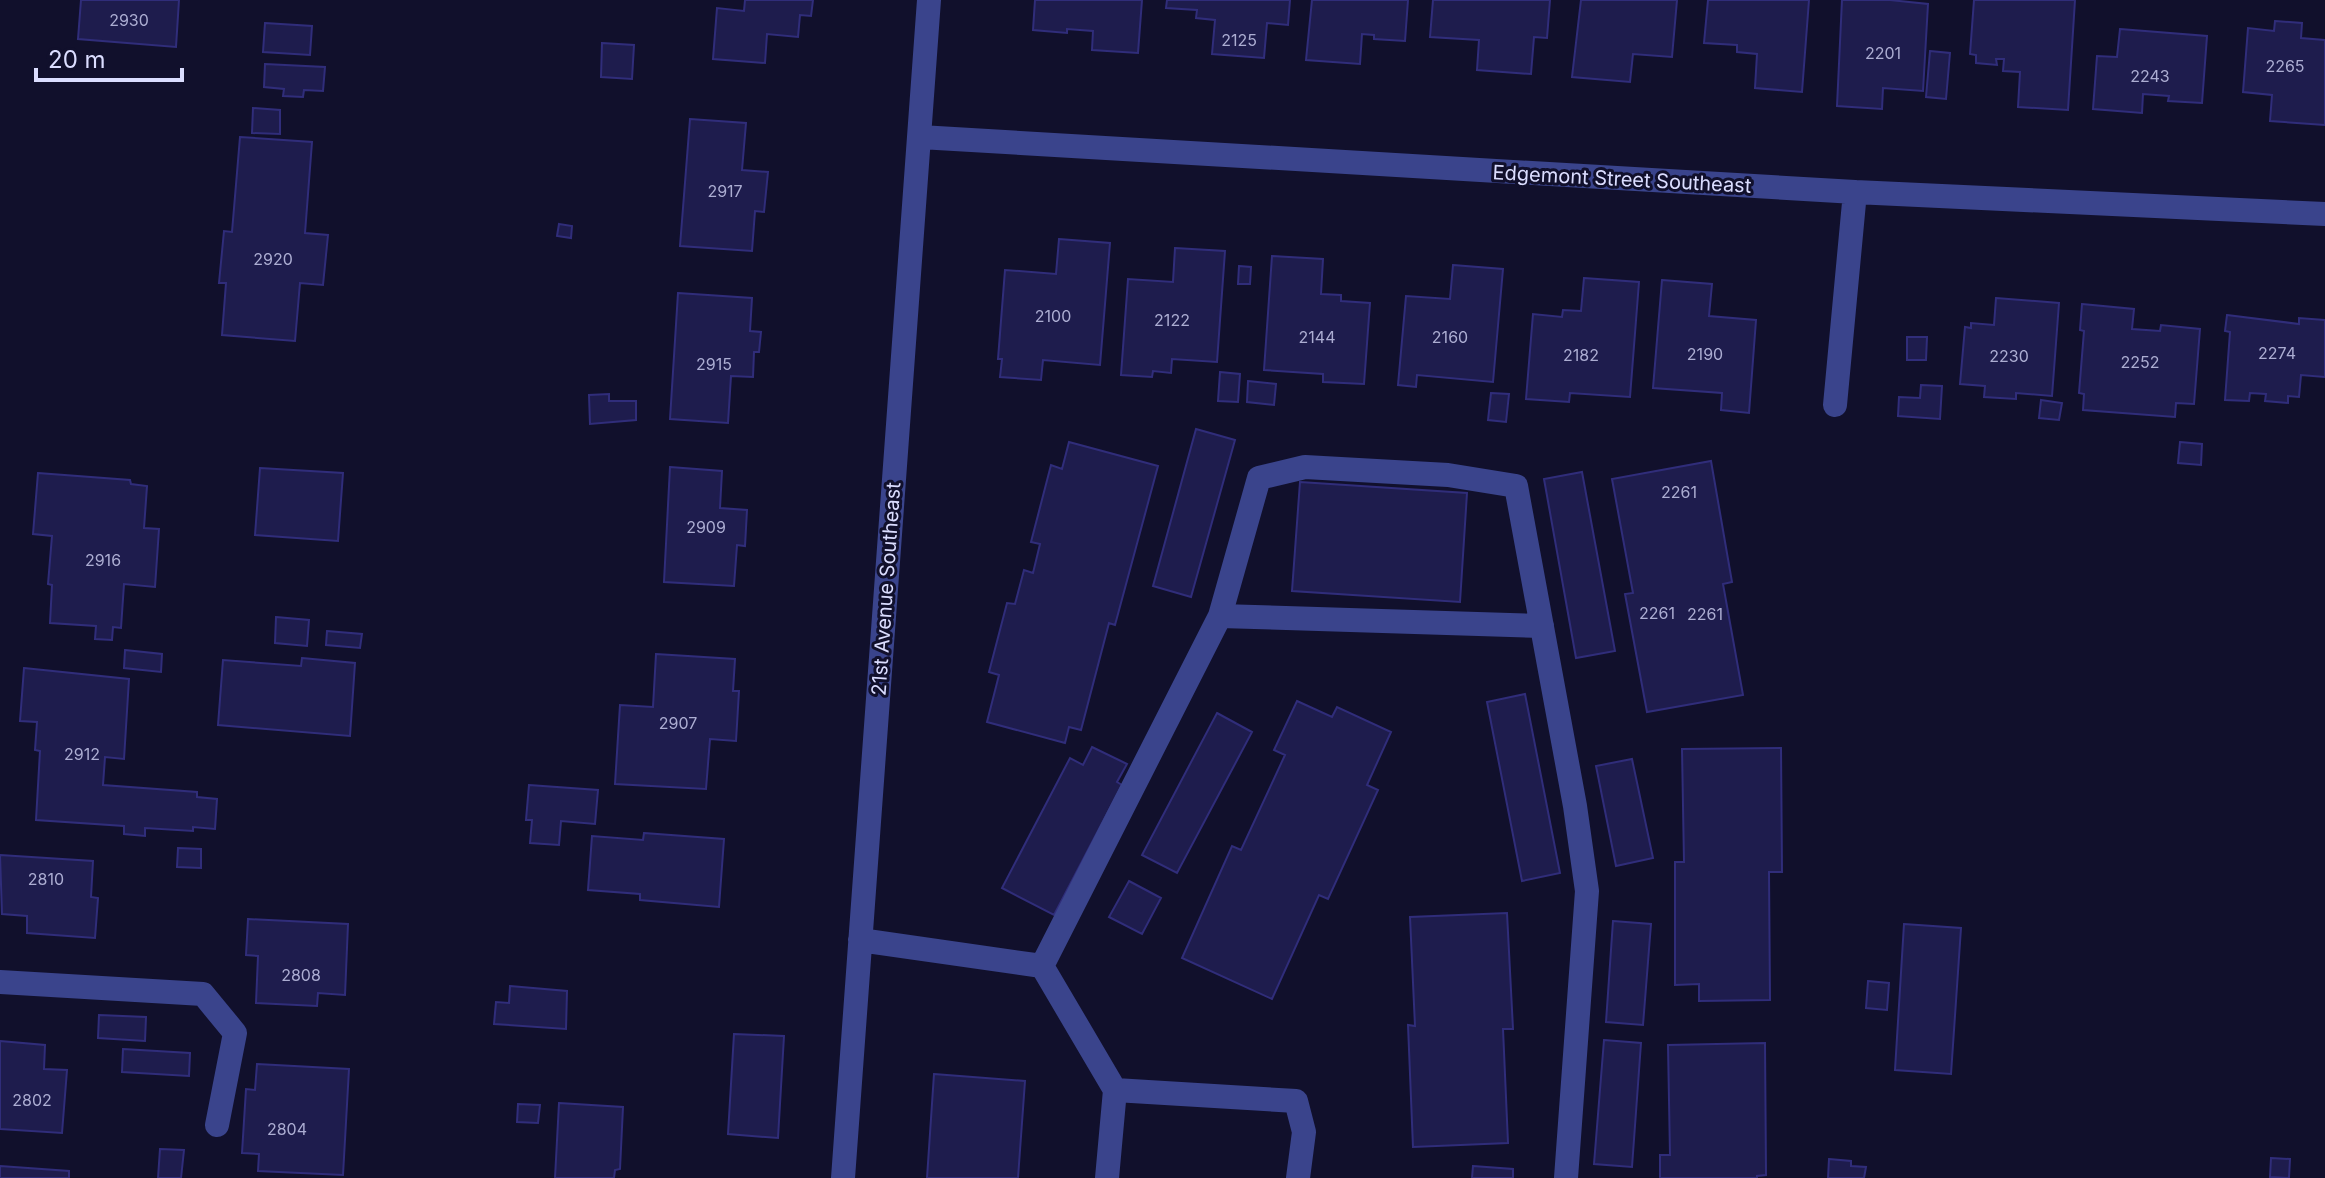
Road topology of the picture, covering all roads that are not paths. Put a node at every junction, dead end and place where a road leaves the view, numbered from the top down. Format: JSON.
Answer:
{"nodes":[{"id":1,"x":929,"y":0,"type":"edge"},
{"id":2,"x":920,"y":137,"type":"junction"},
{"id":3,"x":1855,"y":192,"type":"junction"},
{"id":4,"x":2325,"y":214,"type":"edge"},
{"id":5,"x":1835,"y":405,"type":"dead end"},
{"id":6,"x":1220,"y":616,"type":"junction"},
{"id":7,"x":1542,"y":626,"type":"junction"},
{"id":8,"x":860,"y":940,"type":"junction"},
{"id":9,"x":1042,"y":966,"type":"junction"},
{"id":10,"x":0,"y":982,"type":"edge"},
{"id":11,"x":1115,"y":1090,"type":"junction"},
{"id":12,"x":217,"y":1125,"type":"dead end"},
{"id":13,"x":843,"y":1178,"type":"edge"},
{"id":14,"x":1107,"y":1178,"type":"edge"},
{"id":15,"x":1298,"y":1178,"type":"edge"},
{"id":16,"x":1566,"y":1178,"type":"edge"}],
"edges":[{"from":1,"to":2,"type":"street","name":"21st Avenue Southeast"},
{"from":2,"to":3,"type":"street","name":"Edgemont Street Southeast"},
{"from":2,"to":8,"type":"street","name":"21st Avenue Southeast"},
{"from":3,"to":4,"type":"street","name":"Edgemont Street Southeast"},
{"from":3,"to":5,"type":"street"},
{"from":6,"to":7,"type":"street"},
{"from":6,"to":7,"type":"street"},
{"from":6,"to":9,"type":"street"},
{"from":7,"to":16,"type":"street"},
{"from":8,"to":9,"type":"street"},
{"from":8,"to":13,"type":"street","name":"21st Avenue Southeast"},
{"from":9,"to":11,"type":"street"},
{"from":10,"to":12,"type":"street"},
{"from":11,"to":14,"type":"street"},
{"from":11,"to":15,"type":"street"}]}
